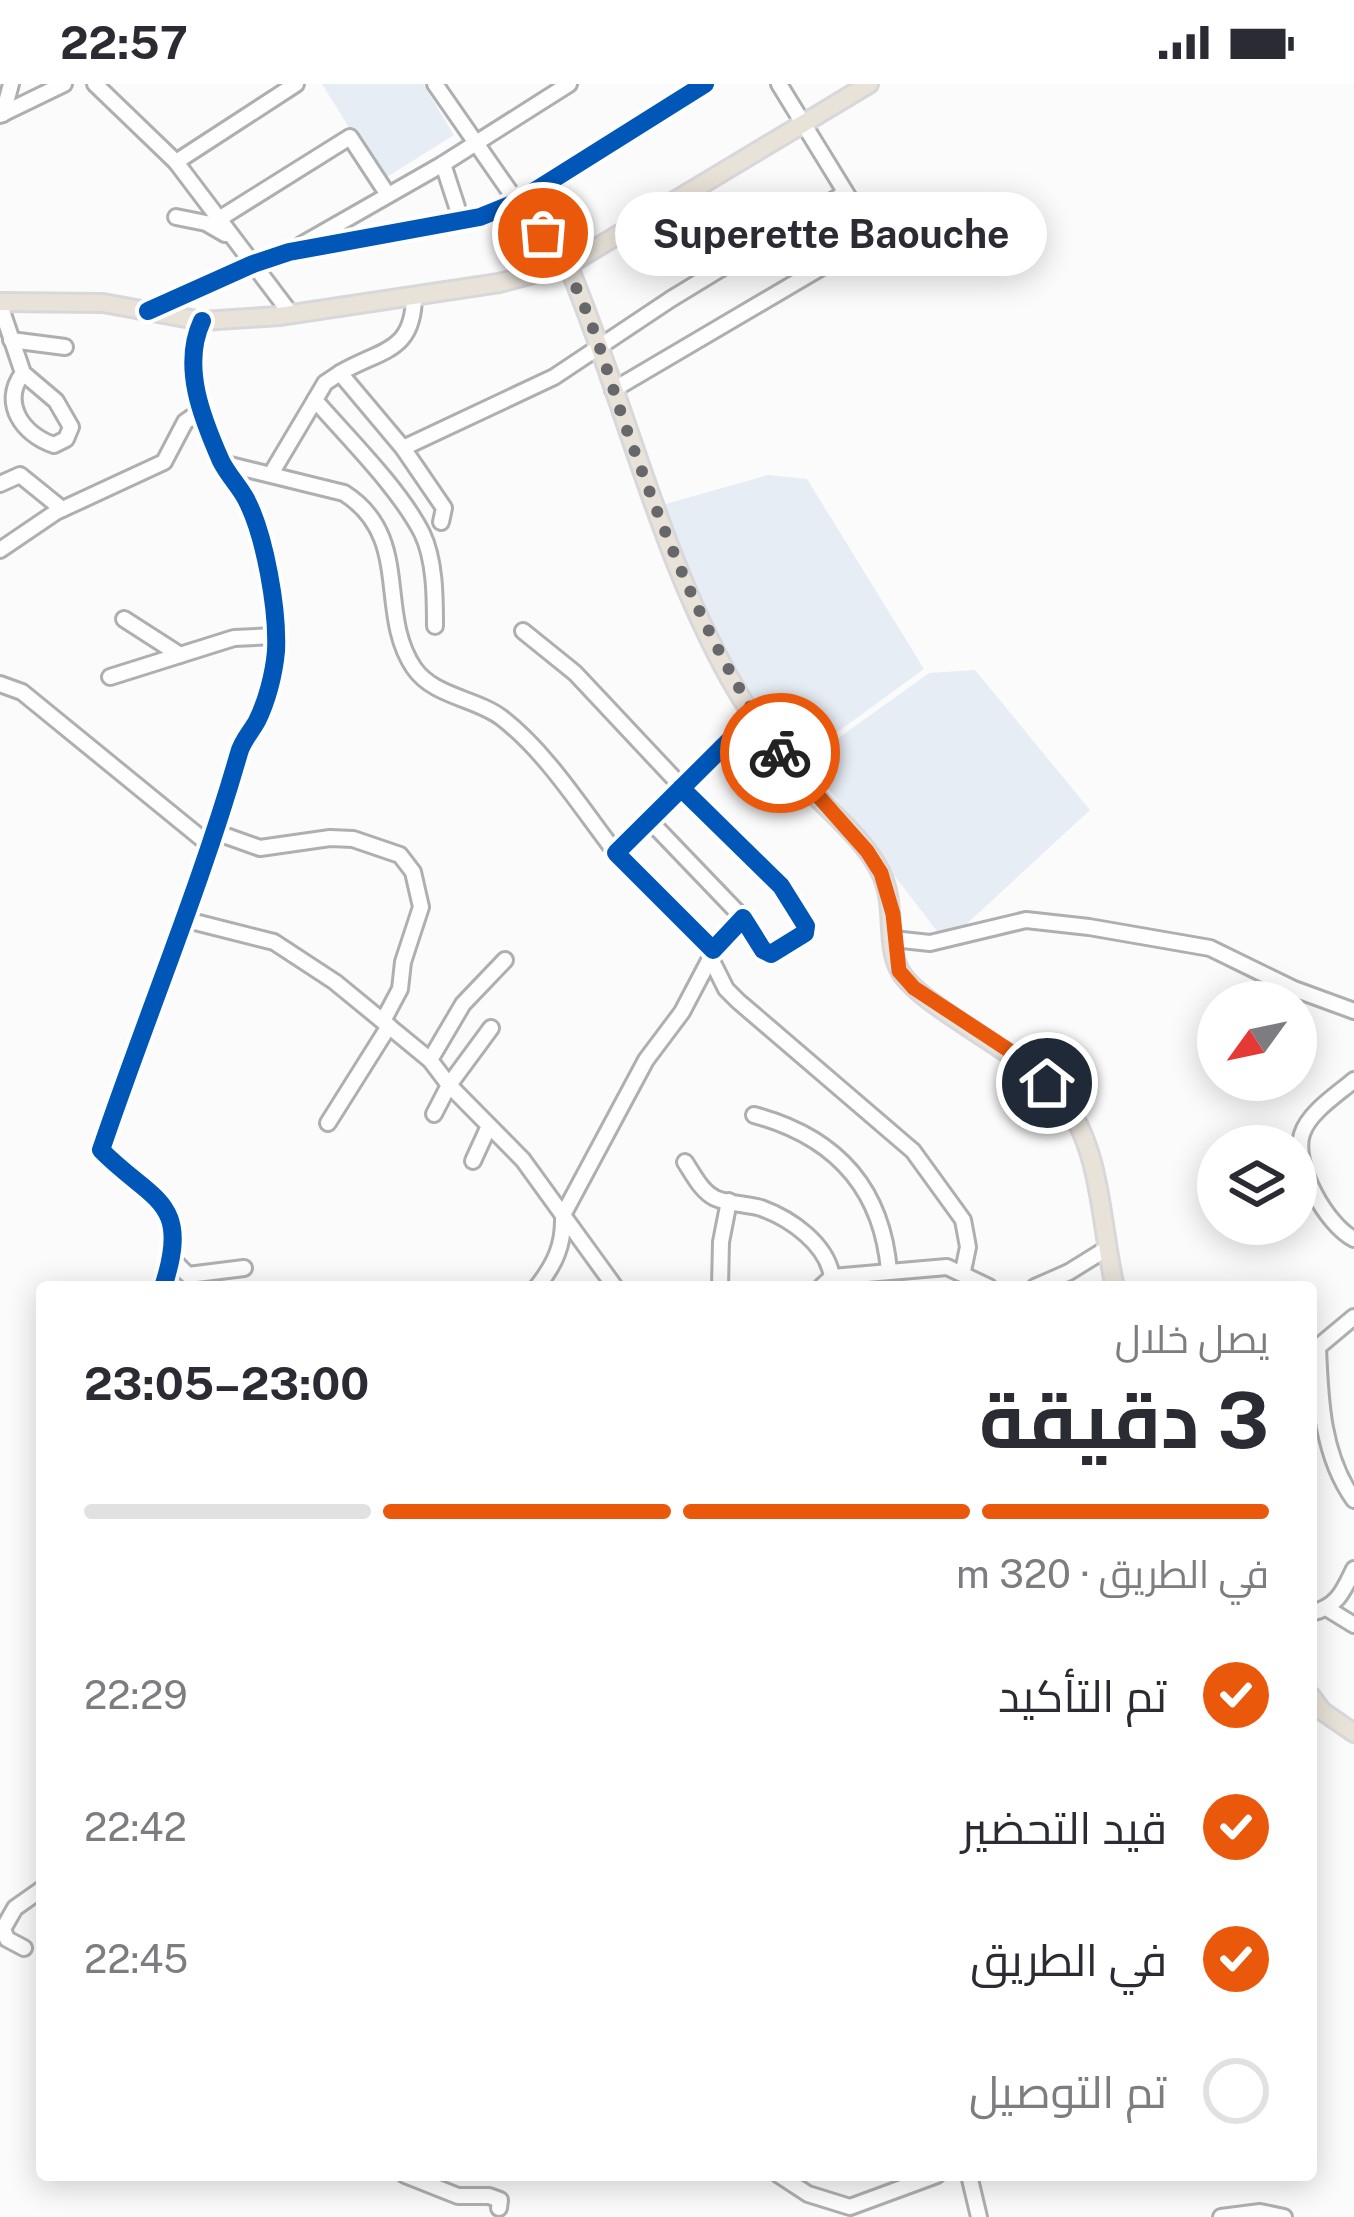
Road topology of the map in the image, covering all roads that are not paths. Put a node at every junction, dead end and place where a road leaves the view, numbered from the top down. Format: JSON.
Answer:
{"nodes":[{"id":1,"x":11,"y":84,"type":"edge"},
{"id":2,"x":64,"y":84,"type":"edge"},
{"id":3,"x":95,"y":84,"type":"edge"},
{"id":4,"x":296,"y":84,"type":"edge"},
{"id":5,"x":435,"y":84,"type":"edge"},
{"id":6,"x":569,"y":84,"type":"edge"},
{"id":7,"x":705,"y":84,"type":"edge"},
{"id":8,"x":779,"y":84,"type":"edge"},
{"id":9,"x":868,"y":84,"type":"edge"},
{"id":10,"x":2,"y":115,"type":"edge"},
{"id":11,"x":802,"y":124,"type":"junction"},
{"id":12,"x":476,"y":143,"type":"junction"},
{"id":13,"x":176,"y":162,"type":"junction"},
{"id":14,"x":443,"y":164,"type":"junction"},
{"id":15,"x":845,"y":193,"type":"junction"},
{"id":16,"x":388,"y":194,"type":"junction"},
{"id":17,"x":517,"y":202,"type":"junction"},
{"id":18,"x":457,"y":207,"type":"dead end"},
{"id":19,"x":176,"y":217,"type":"dead end"},
{"id":20,"x":219,"y":219,"type":"junction"},
{"id":21,"x":235,"y":240,"type":"junction"},
{"id":22,"x":290,"y":252,"type":"junction"},
{"id":23,"x":253,"y":264,"type":"junction"},
{"id":24,"x":568,"y":265,"type":"junction"},
{"id":25,"x":414,"y":296,"type":"junction"},
{"id":26,"x":0,"y":303,"type":"edge"},
{"id":27,"x":148,"y":311,"type":"junction"},
{"id":28,"x":291,"y":314,"type":"junction"},
{"id":29,"x":202,"y":321,"type":"junction"},
{"id":30,"x":11,"y":340,"type":"junction"},
{"id":31,"x":65,"y":347,"type":"dead end"},
{"id":32,"x":600,"y":350,"type":"junction"},
{"id":33,"x":23,"y":373,"type":"junction"},
{"id":34,"x":340,"y":373,"type":"junction"},
{"id":35,"x":613,"y":390,"type":"junction"},
{"id":36,"x":315,"y":400,"type":"junction"},
{"id":37,"x":206,"y":417,"type":"junction"},
{"id":38,"x":403,"y":448,"type":"junction"},
{"id":39,"x":222,"y":463,"type":"junction"},
{"id":40,"x":271,"y":473,"type":"junction"},
{"id":41,"x":0,"y":484,"type":"edge"},
{"id":42,"x":62,"y":509,"type":"junction"},
{"id":43,"x":441,"y":522,"type":"dead end"},
{"id":44,"x":0,"y":550,"type":"edge"},
{"id":45,"x":124,"y":619,"type":"dead end"},
{"id":46,"x":436,"y":626,"type":"dead end"},
{"id":47,"x":523,"y":631,"type":"dead end"},
{"id":48,"x":274,"y":636,"type":"junction"},
{"id":49,"x":180,"y":655,"type":"junction"},
{"id":50,"x":110,"y":677,"type":"dead end"},
{"id":51,"x":0,"y":683,"type":"edge"},
{"id":52,"x":754,"y":716,"type":"junction"},
{"id":53,"x":682,"y":788,"type":"junction"},
{"id":54,"x":650,"y":820,"type":"junction"},
{"id":55,"x":214,"y":839,"type":"junction"},
{"id":56,"x":616,"y":853,"type":"junction"},
{"id":57,"x":743,"y":918,"type":"junction"},
{"id":58,"x":183,"y":919,"type":"junction"},
{"id":59,"x":893,"y":939,"type":"junction"},
{"id":60,"x":712,"y":956,"type":"junction"},
{"id":61,"x":505,"y":960,"type":"dead end"},
{"id":62,"x":1354,"y":1011,"type":"edge"},
{"id":63,"x":386,"y":1023,"type":"junction"},
{"id":64,"x":491,"y":1028,"type":"dead end"},
{"id":65,"x":430,"y":1060,"type":"junction"},
{"id":66,"x":1354,"y":1080,"type":"edge"},
{"id":67,"x":448,"y":1085,"type":"junction"},
{"id":68,"x":434,"y":1114,"type":"dead end"},
{"id":69,"x":754,"y":1115,"type":"dead end"},
{"id":70,"x":328,"y":1123,"type":"dead end"},
{"id":71,"x":489,"y":1126,"type":"junction"},
{"id":72,"x":473,"y":1161,"type":"dead end"},
{"id":73,"x":685,"y":1162,"type":"dead end"},
{"id":74,"x":729,"y":1201,"type":"junction"},
{"id":75,"x":563,"y":1215,"type":"junction"},
{"id":76,"x":1354,"y":1239,"type":"edge"},
{"id":77,"x":1106,"y":1249,"type":"junction"},
{"id":78,"x":172,"y":1259,"type":"junction"},
{"id":79,"x":244,"y":1268,"type":"dead end"},
{"id":80,"x":963,"y":1271,"type":"junction"},
{"id":81,"x":895,"y":1276,"type":"edge"},
{"id":82,"x":166,"y":1281,"type":"edge"},
{"id":83,"x":543,"y":1281,"type":"edge"},
{"id":84,"x":611,"y":1281,"type":"edge"},
{"id":85,"x":719,"y":1281,"type":"edge"},
{"id":86,"x":826,"y":1281,"type":"edge"},
{"id":87,"x":838,"y":1281,"type":"edge"},
{"id":88,"x":979,"y":1281,"type":"edge"},
{"id":89,"x":1049,"y":1281,"type":"edge"},
{"id":90,"x":1114,"y":1281,"type":"edge"},
{"id":91,"x":1354,"y":1317,"type":"edge"},
{"id":92,"x":1354,"y":1500,"type":"edge"},
{"id":93,"x":1354,"y":1569,"type":"edge"},
{"id":94,"x":1328,"y":1609,"type":"junction"},
{"id":95,"x":1317,"y":1612,"type":"edge"},
{"id":96,"x":1354,"y":1625,"type":"edge"},
{"id":97,"x":1317,"y":1712,"type":"edge"},
{"id":98,"x":1354,"y":1733,"type":"edge"},
{"id":99,"x":36,"y":1892,"type":"edge"},
{"id":100,"x":24,"y":1948,"type":"dead end"},
{"id":101,"x":420,"y":2181,"type":"edge"},
{"id":102,"x":788,"y":2181,"type":"edge"},
{"id":103,"x":921,"y":2181,"type":"edge"},
{"id":104,"x":971,"y":2181,"type":"edge"},
{"id":105,"x":499,"y":2208,"type":"dead end"},
{"id":106,"x":980,"y":2217,"type":"edge"},
{"id":107,"x":1221,"y":2217,"type":"edge"},
{"id":108,"x":1284,"y":2217,"type":"edge"}],
"edges":[{"from":1,"to":10,"type":"street"},
{"from":2,"to":10,"type":"street"},
{"from":3,"to":13,"type":"street"},
{"from":4,"to":13,"type":"street"},
{"from":5,"to":12,"type":"street"},
{"from":6,"to":12,"type":"street"},
{"from":7,"to":17,"type":"street"},
{"from":8,"to":11,"type":"street"},
{"from":9,"to":11,"type":"main road"},
{"from":11,"to":15,"type":"street"},
{"from":11,"to":24,"type":"main road"},
{"from":12,"to":14,"type":"street"},
{"from":12,"to":17,"type":"street"},
{"from":13,"to":20,"type":"street"},
{"from":14,"to":16,"type":"street"},
{"from":14,"to":18,"type":"street"},
{"from":15,"to":32,"type":"street"},
{"from":15,"to":35,"type":"street"},
{"from":16,"to":20,"type":"street"},
{"from":16,"to":22,"type":"street"},
{"from":17,"to":22,"type":"street"},
{"from":17,"to":24,"type":"street"},
{"from":19,"to":21,"type":"street"},
{"from":20,"to":21,"type":"street"},
{"from":21,"to":23,"type":"street"},
{"from":22,"to":23,"type":"street"},
{"from":23,"to":27,"type":"street"},
{"from":23,"to":28,"type":"street"},
{"from":24,"to":25,"type":"main road"},
{"from":24,"to":32,"type":"main road"},
{"from":25,"to":28,"type":"main road"},
{"from":25,"to":34,"type":"street"},
{"from":26,"to":27,"type":"main road"},
{"from":26,"to":30,"type":"street"},
{"from":27,"to":29,"type":"main road"},
{"from":28,"to":29,"type":"main road"},
{"from":29,"to":37,"type":"street"},
{"from":30,"to":31,"type":"street"},
{"from":30,"to":33,"type":"street"},
{"from":32,"to":35,"type":"main road"},
{"from":32,"to":38,"type":"street"},
{"from":33,"to":33,"type":"street"},
{"from":34,"to":36,"type":"street"},
{"from":34,"to":38,"type":"street"},
{"from":35,"to":52,"type":"main road"},
{"from":36,"to":40,"type":"street"},
{"from":36,"to":46,"type":"street"},
{"from":37,"to":39,"type":"street"},
{"from":37,"to":42,"type":"street"},
{"from":38,"to":43,"type":"street"},
{"from":39,"to":40,"type":"street"},
{"from":39,"to":48,"type":"street"},
{"from":40,"to":56,"type":"street"},
{"from":41,"to":42,"type":"street"},
{"from":42,"to":44,"type":"street"},
{"from":45,"to":49,"type":"street"},
{"from":47,"to":53,"type":"street"},
{"from":48,"to":49,"type":"street"},
{"from":48,"to":55,"type":"street"},
{"from":49,"to":50,"type":"street"},
{"from":51,"to":55,"type":"street"},
{"from":52,"to":53,"type":"street"},
{"from":52,"to":59,"type":"main road"},
{"from":53,"to":54,"type":"street"},
{"from":53,"to":57,"type":"street"},
{"from":54,"to":56,"type":"street"},
{"from":54,"to":57,"type":"street"},
{"from":55,"to":58,"type":"street"},
{"from":55,"to":63,"type":"street"},
{"from":56,"to":60,"type":"street"},
{"from":57,"to":60,"type":"street"},
{"from":58,"to":63,"type":"street"},
{"from":58,"to":78,"type":"street"},
{"from":59,"to":62,"type":"street"},
{"from":59,"to":77,"type":"main road"},
{"from":60,"to":75,"type":"street"},
{"from":60,"to":80,"type":"street"},
{"from":61,"to":65,"type":"street"},
{"from":63,"to":65,"type":"street"},
{"from":63,"to":70,"type":"street"},
{"from":64,"to":67,"type":"street"},
{"from":65,"to":67,"type":"street"},
{"from":66,"to":76,"type":"street"},
{"from":67,"to":68,"type":"street"},
{"from":67,"to":71,"type":"street"},
{"from":69,"to":81,"type":"street"},
{"from":71,"to":72,"type":"street"},
{"from":71,"to":75,"type":"street"},
{"from":73,"to":74,"type":"street"},
{"from":74,"to":85,"type":"street"},
{"from":74,"to":86,"type":"street"},
{"from":75,"to":83,"type":"street"},
{"from":75,"to":84,"type":"street"},
{"from":77,"to":89,"type":"street"},
{"from":77,"to":90,"type":"main road"},
{"from":78,"to":79,"type":"street"},
{"from":78,"to":82,"type":"street"},
{"from":80,"to":81,"type":"street"},
{"from":80,"to":88,"type":"street"},
{"from":81,"to":87,"type":"street"},
{"from":91,"to":92,"type":"street"},
{"from":93,"to":94,"type":"street"},
{"from":94,"to":95,"type":"street"},
{"from":94,"to":96,"type":"street"},
{"from":97,"to":98,"type":"main road"},
{"from":99,"to":100,"type":"street"},
{"from":101,"to":105,"type":"street"},
{"from":102,"to":103,"type":"street"},
{"from":104,"to":106,"type":"street"},
{"from":107,"to":108,"type":"street"}]}
